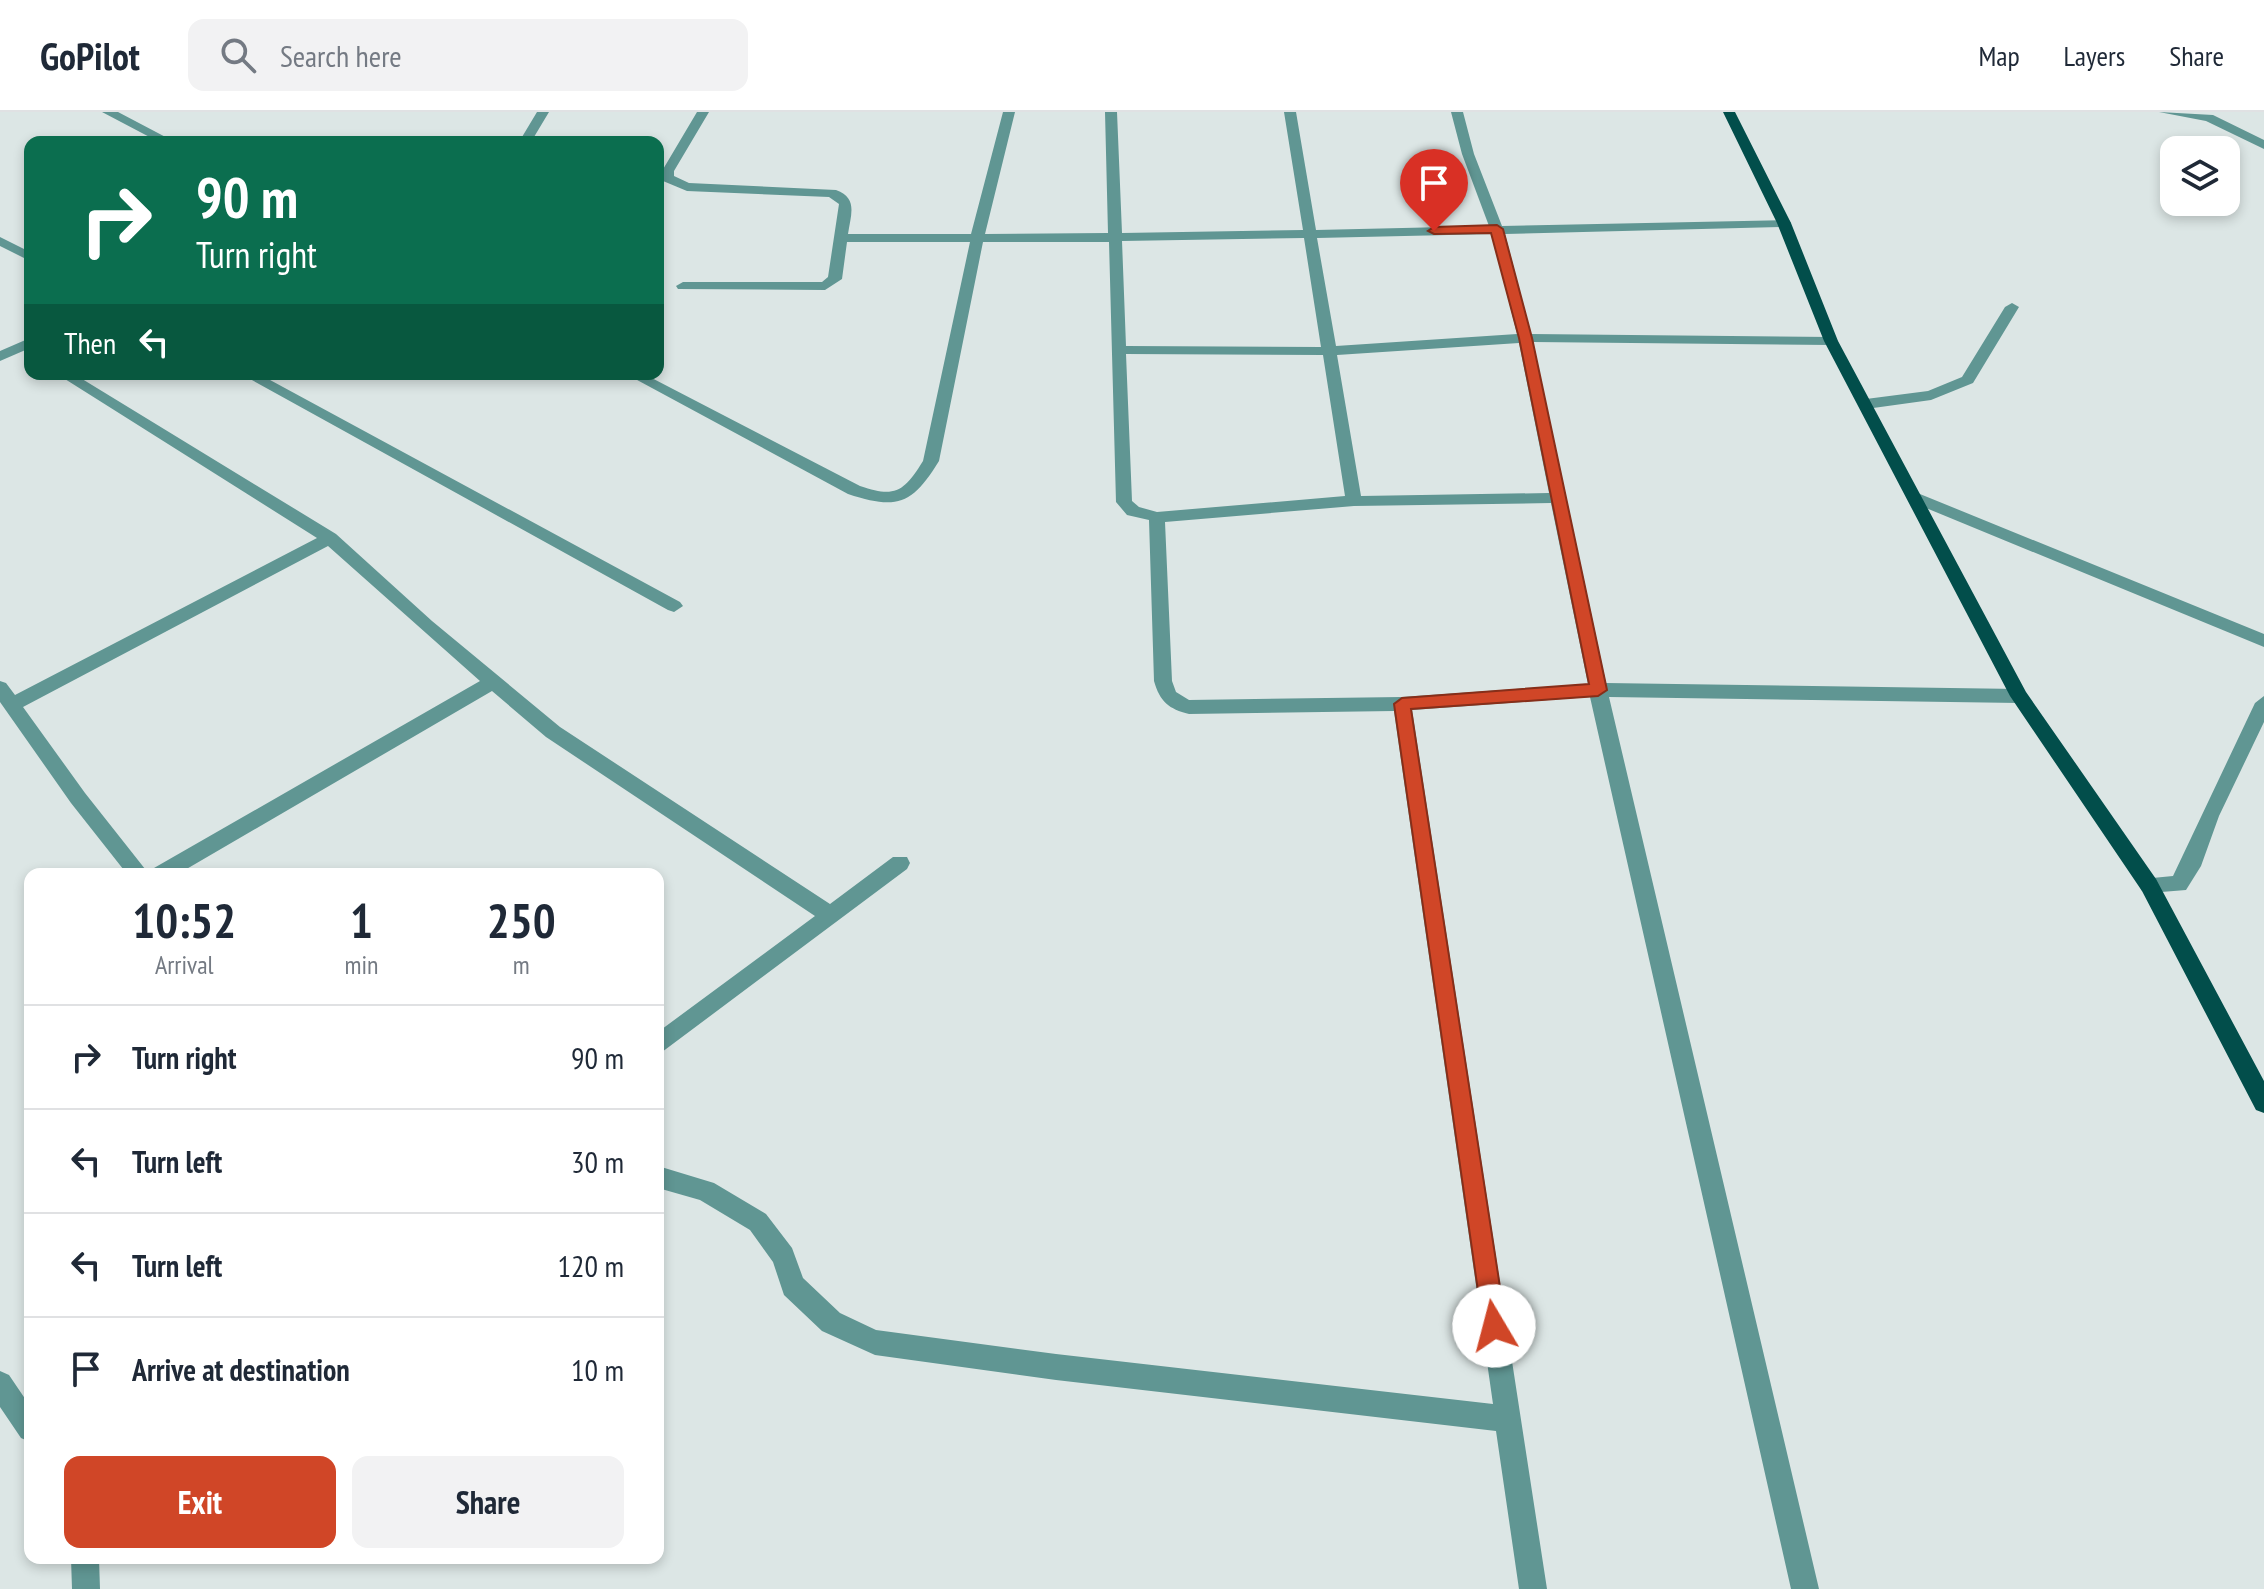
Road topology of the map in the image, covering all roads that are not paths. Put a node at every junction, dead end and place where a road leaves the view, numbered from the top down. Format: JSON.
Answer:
{"nodes":[{"id":1,"x":108,"y":112,"type":"edge"},
{"id":2,"x":543,"y":112,"type":"edge"},
{"id":3,"x":703,"y":112,"type":"edge"},
{"id":4,"x":1009,"y":112,"type":"edge"},
{"id":5,"x":1111,"y":112,"type":"edge"},
{"id":6,"x":1290,"y":112,"type":"edge"},
{"id":7,"x":1457,"y":112,"type":"edge"},
{"id":8,"x":1729,"y":112,"type":"edge"},
{"id":9,"x":2165,"y":112,"type":"edge"},
{"id":10,"x":157,"y":136,"type":"edge"},
{"id":11,"x":529,"y":136,"type":"edge"},
{"id":12,"x":2264,"y":145,"type":"edge"},
{"id":13,"x":1784,"y":223,"type":"junction"},
{"id":14,"x":1497,"y":229,"type":"junction"},
{"id":15,"x":1308,"y":234,"type":"junction"},
{"id":16,"x":1116,"y":236,"type":"junction"},
{"id":17,"x":841,"y":238,"type":"junction"},
{"id":18,"x":977,"y":239,"type":"junction"},
{"id":19,"x":0,"y":241,"type":"edge"},
{"id":20,"x":24,"y":254,"type":"edge"},
{"id":21,"x":683,"y":286,"type":"dead end"},
{"id":22,"x":2012,"y":307,"type":"dead end"},
{"id":23,"x":1525,"y":338,"type":"junction"},
{"id":24,"x":1831,"y":341,"type":"junction"},
{"id":25,"x":24,"y":349,"type":"edge"},
{"id":26,"x":1119,"y":350,"type":"junction"},
{"id":27,"x":1330,"y":351,"type":"junction"},
{"id":28,"x":0,"y":357,"type":"edge"},
{"id":29,"x":74,"y":380,"type":"edge"},
{"id":30,"x":267,"y":380,"type":"edge"},
{"id":31,"x":644,"y":380,"type":"edge"},
{"id":32,"x":1866,"y":404,"type":"junction"},
{"id":33,"x":1915,"y":497,"type":"junction"},
{"id":34,"x":1559,"y":498,"type":"junction"},
{"id":35,"x":1354,"y":501,"type":"junction"},
{"id":36,"x":1157,"y":517,"type":"junction"},
{"id":37,"x":330,"y":538,"type":"junction"},
{"id":38,"x":674,"y":606,"type":"dead end"},
{"id":39,"x":2264,"y":641,"type":"edge"},
{"id":40,"x":493,"y":682,"type":"junction"},
{"id":41,"x":0,"y":688,"type":"edge"},
{"id":42,"x":1598,"y":690,"type":"junction"},
{"id":43,"x":2019,"y":696,"type":"junction"},
{"id":44,"x":2264,"y":703,"type":"edge"},
{"id":45,"x":13,"y":704,"type":"junction"},
{"id":46,"x":1402,"y":704,"type":"junction"},
{"id":47,"x":900,"y":863,"type":"dead end"},
{"id":48,"x":134,"y":868,"type":"edge"},
{"id":49,"x":171,"y":868,"type":"edge"},
{"id":50,"x":2149,"y":885,"type":"junction"},
{"id":51,"x":830,"y":915,"type":"junction"},
{"id":52,"x":664,"y":1040,"type":"edge"},
{"id":53,"x":2264,"y":1103,"type":"edge"},
{"id":54,"x":664,"y":1179,"type":"edge"},
{"id":55,"x":0,"y":1384,"type":"edge"},
{"id":56,"x":1508,"y":1419,"type":"junction"},
{"id":57,"x":24,"y":1420,"type":"edge"},
{"id":58,"x":85,"y":1564,"type":"edge"},
{"id":59,"x":86,"y":1589,"type":"edge"},
{"id":60,"x":1533,"y":1589,"type":"edge"},
{"id":61,"x":1805,"y":1589,"type":"edge"}],
"edges":[{"from":1,"to":10,"type":"street"},
{"from":2,"to":11,"type":"street"},
{"from":3,"to":17,"type":"street"},
{"from":4,"to":18,"type":"street"},
{"from":5,"to":16,"type":"street"},
{"from":6,"to":15,"type":"street"},
{"from":7,"to":14,"type":"street"},
{"from":8,"to":13,"type":"main road"},
{"from":9,"to":12,"type":"street"},
{"from":13,"to":14,"type":"street"},
{"from":13,"to":24,"type":"main road"},
{"from":14,"to":15,"type":"street"},
{"from":14,"to":23,"type":"street"},
{"from":15,"to":16,"type":"street"},
{"from":15,"to":27,"type":"street"},
{"from":16,"to":18,"type":"street"},
{"from":16,"to":26,"type":"street"},
{"from":17,"to":18,"type":"street"},
{"from":17,"to":21,"type":"street"},
{"from":18,"to":31,"type":"street"},
{"from":19,"to":20,"type":"street"},
{"from":22,"to":32,"type":"street"},
{"from":23,"to":24,"type":"street"},
{"from":23,"to":27,"type":"street"},
{"from":23,"to":34,"type":"street"},
{"from":24,"to":32,"type":"main road"},
{"from":25,"to":28,"type":"street"},
{"from":26,"to":27,"type":"street"},
{"from":26,"to":36,"type":"street"},
{"from":27,"to":35,"type":"street"},
{"from":29,"to":37,"type":"street"},
{"from":30,"to":38,"type":"street"},
{"from":32,"to":33,"type":"main road"},
{"from":33,"to":39,"type":"street"},
{"from":33,"to":43,"type":"main road"},
{"from":34,"to":35,"type":"street"},
{"from":34,"to":42,"type":"street"},
{"from":35,"to":36,"type":"street"},
{"from":36,"to":46,"type":"street"},
{"from":37,"to":40,"type":"street"},
{"from":37,"to":45,"type":"street"},
{"from":40,"to":49,"type":"street"},
{"from":40,"to":51,"type":"street"},
{"from":41,"to":45,"type":"street"},
{"from":42,"to":43,"type":"street"},
{"from":42,"to":46,"type":"street"},
{"from":42,"to":61,"type":"street"},
{"from":43,"to":50,"type":"main road"},
{"from":44,"to":50,"type":"street"},
{"from":45,"to":48,"type":"street"},
{"from":46,"to":56,"type":"street"},
{"from":47,"to":51,"type":"street"},
{"from":50,"to":53,"type":"main road"},
{"from":51,"to":52,"type":"street"},
{"from":54,"to":56,"type":"street"},
{"from":55,"to":57,"type":"street"},
{"from":56,"to":60,"type":"street"},
{"from":58,"to":59,"type":"street"}]}
